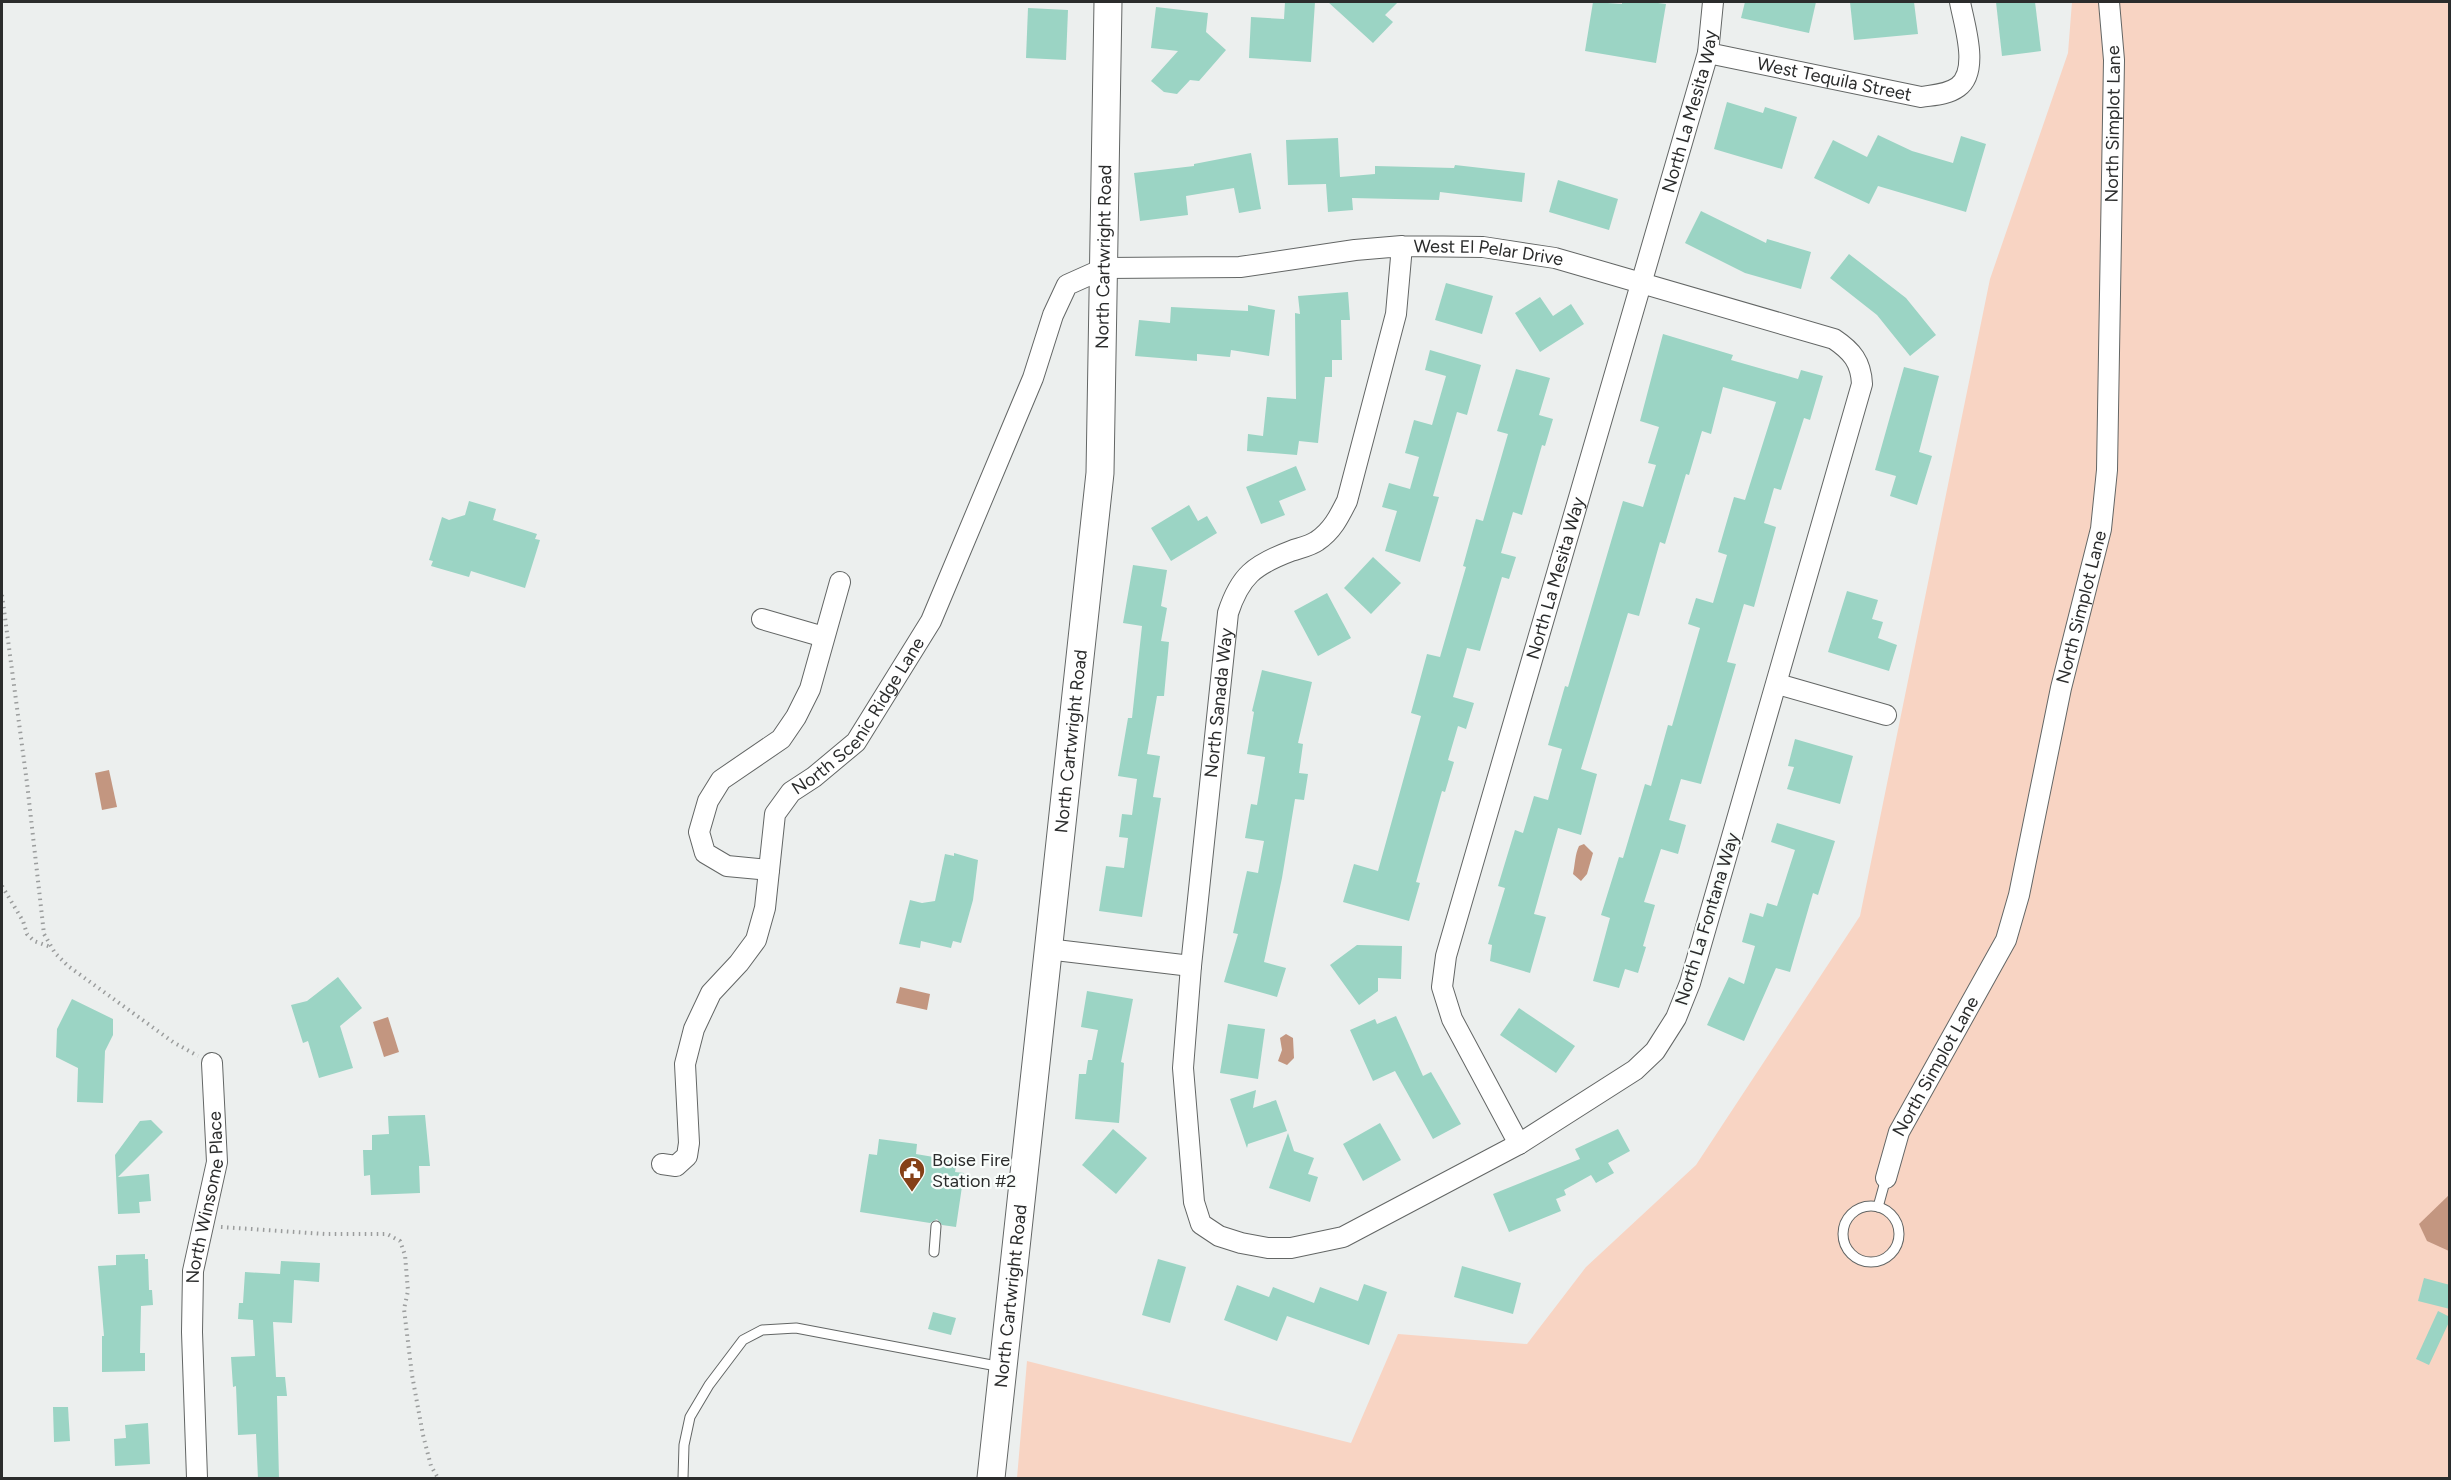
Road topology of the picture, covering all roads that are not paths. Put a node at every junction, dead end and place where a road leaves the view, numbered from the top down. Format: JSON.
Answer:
{"nodes":[{"id":1,"x":1107,"y":2,"type":"edge"},
{"id":2,"x":1713,"y":2,"type":"edge"},
{"id":3,"x":1960,"y":2,"type":"edge"},
{"id":4,"x":2109,"y":2,"type":"edge"},
{"id":5,"x":1708,"y":53,"type":"junction"},
{"id":6,"x":1402,"y":246,"type":"junction"},
{"id":7,"x":1105,"y":268,"type":"junction"},
{"id":8,"x":1643,"y":282,"type":"junction"},
{"id":9,"x":1856,"y":357,"type":"joint"},
{"id":10,"x":840,"y":582,"type":"dead end"},
{"id":11,"x":762,"y":619,"type":"dead end"},
{"id":12,"x":824,"y":637,"type":"junction"},
{"id":13,"x":1778,"y":684,"type":"junction"},
{"id":14,"x":1887,"y":715,"type":"dead end"},
{"id":15,"x":769,"y":870,"type":"junction"},
{"id":16,"x":1047,"y":949,"type":"junction"},
{"id":17,"x":1191,"y":966,"type":"junction"},
{"id":18,"x":212,"y":1063,"type":"road end"},
{"id":19,"x":1519,"y":1144,"type":"junction"},
{"id":20,"x":662,"y":1164,"type":"dead end"},
{"id":21,"x":1886,"y":1178,"type":"joint"},
{"id":22,"x":1878,"y":1207,"type":"junction"},
{"id":23,"x":1200,"y":1224,"type":"joint"},
{"id":24,"x":936,"y":1226,"type":"dead end"},
{"id":25,"x":934,"y":1252,"type":"dead end"},
{"id":26,"x":1002,"y":1368,"type":"junction"},
{"id":27,"x":197,"y":1479,"type":"edge"},
{"id":28,"x":683,"y":1479,"type":"edge"},
{"id":29,"x":991,"y":1479,"type":"edge"}],
"edges":[{"from":1,"to":7,"type":"street","name":"North Cartwright Road"},
{"from":2,"to":5,"type":"street","name":"North La Mesita Way"},
{"from":3,"to":5,"type":"street","name":"West Tequila Street"},
{"from":4,"to":21,"type":"street","name":"North Simplot Lane"},
{"from":5,"to":8,"type":"street","name":"North La Mesita Way"},
{"from":6,"to":7,"type":"street","name":"West El Pelar Drive"},
{"from":6,"to":8,"type":"street","name":"West El Pelar Drive"},
{"from":6,"to":17,"type":"street","name":"North Sanada Way"},
{"from":7,"to":15,"type":"street","name":"North Scenic Ridge Lane"},
{"from":7,"to":16,"type":"street","name":"North Cartwright Road"},
{"from":8,"to":9,"type":"street","name":"West El Pelar Drive"},
{"from":8,"to":19,"type":"street","name":"North La Mesita Way"},
{"from":9,"to":13,"type":"street","name":"North La Fontana Way"},
{"from":10,"to":12,"type":"street"},
{"from":11,"to":12,"type":"street"},
{"from":12,"to":15,"type":"street"},
{"from":13,"to":14,"type":"street"},
{"from":13,"to":19,"type":"street","name":"North La Fontana Way"},
{"from":15,"to":20,"type":"street","name":"North Scenic Ridge Lane"},
{"from":16,"to":17,"type":"street"},
{"from":16,"to":26,"type":"street","name":"North Cartwright Road"},
{"from":17,"to":23,"type":"street","name":"North Sanada Way"},
{"from":18,"to":27,"type":"street","name":"North Winsome Place"},
{"from":19,"to":23,"type":"street","name":"North La Fontana Way"},
{"from":21,"to":22,"type":"lane"},
{"from":22,"to":22,"type":"lane"},
{"from":24,"to":25,"type":"lane"},
{"from":26,"to":28,"type":"lane"},
{"from":26,"to":29,"type":"street","name":"North Cartwright Road"}]}
